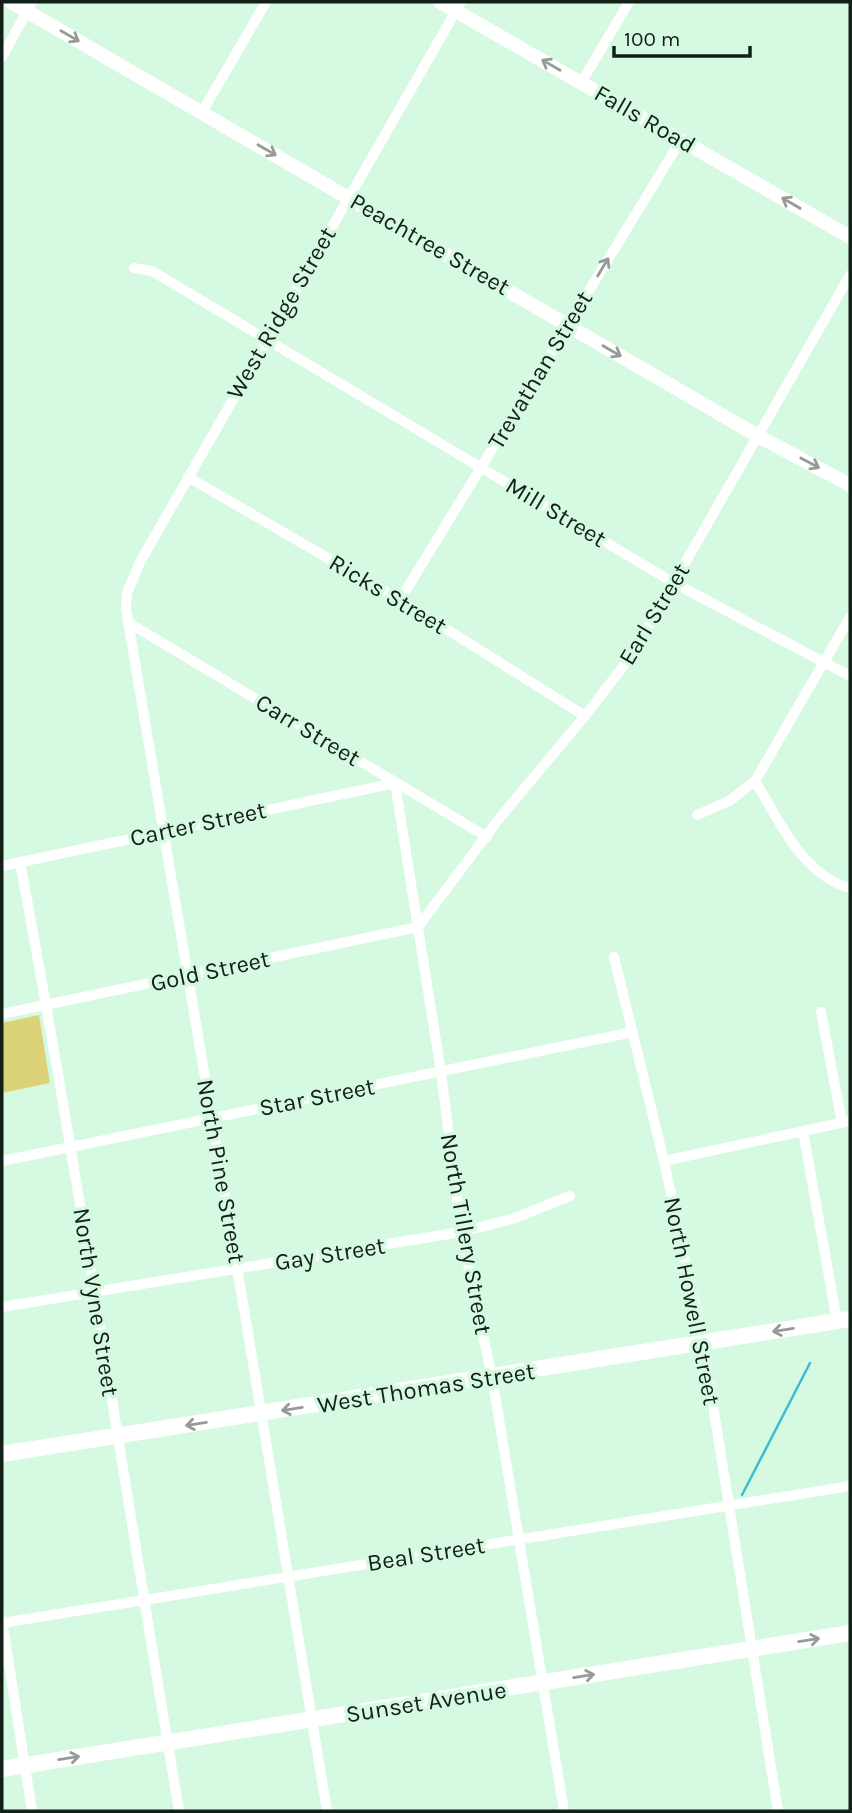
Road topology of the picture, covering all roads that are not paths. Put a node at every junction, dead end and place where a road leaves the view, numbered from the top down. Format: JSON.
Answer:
{"nodes":[{"id":1,"x":11,"y":2,"type":"edge"},
{"id":2,"x":266,"y":2,"type":"edge"},
{"id":3,"x":440,"y":2,"type":"edge"},
{"id":4,"x":629,"y":2,"type":"edge"},
{"id":5,"x":30,"y":6,"type":"edge"},
{"id":6,"x":458,"y":6,"type":"edge"},
{"id":7,"x":2,"y":57,"type":"edge"},
{"id":8,"x":582,"y":83,"type":"junction"},
{"id":9,"x":202,"y":112,"type":"junction"},
{"id":10,"x":681,"y":140,"type":"junction"},
{"id":11,"x":348,"y":197,"type":"junction"},
{"id":12,"x":850,"y":237,"type":"edge"},
{"id":13,"x":134,"y":268,"type":"dead end"},
{"id":14,"x":850,"y":275,"type":"edge"},
{"id":15,"x":568,"y":325,"type":"junction"},
{"id":16,"x":267,"y":339,"type":"junction"},
{"id":17,"x":758,"y":436,"type":"junction"},
{"id":18,"x":481,"y":468,"type":"junction"},
{"id":19,"x":188,"y":477,"type":"junction"},
{"id":20,"x":850,"y":485,"type":"edge"},
{"id":21,"x":674,"y":583,"type":"junction"},
{"id":22,"x":400,"y":600,"type":"junction"},
{"id":23,"x":850,"y":617,"type":"edge"},
{"id":24,"x":129,"y":623,"type":"junction"},
{"id":25,"x":824,"y":662,"type":"junction"},
{"id":26,"x":850,"y":676,"type":"edge"},
{"id":27,"x":585,"y":716,"type":"junction"},
{"id":28,"x":755,"y":781,"type":"junction"},
{"id":29,"x":395,"y":783,"type":"junction"},
{"id":30,"x":697,"y":815,"type":"dead end"},
{"id":31,"x":163,"y":832,"type":"junction"},
{"id":32,"x":487,"y":837,"type":"junction"},
{"id":33,"x":20,"y":862,"type":"junction"},
{"id":34,"x":2,"y":866,"type":"edge"},
{"id":35,"x":850,"y":888,"type":"edge"},
{"id":36,"x":418,"y":927,"type":"junction"},
{"id":37,"x":614,"y":957,"type":"dead end"},
{"id":38,"x":188,"y":975,"type":"junction"},
{"id":39,"x":47,"y":1005,"type":"junction"},
{"id":40,"x":821,"y":1012,"type":"dead end"},
{"id":41,"x":2,"y":1014,"type":"edge"},
{"id":42,"x":633,"y":1032,"type":"junction"},
{"id":43,"x":441,"y":1072,"type":"junction"},
{"id":44,"x":211,"y":1118,"type":"junction"},
{"id":45,"x":846,"y":1122,"type":"edge"},
{"id":46,"x":803,"y":1131,"type":"junction"},
{"id":47,"x":71,"y":1148,"type":"junction"},
{"id":48,"x":2,"y":1161,"type":"edge"},
{"id":49,"x":664,"y":1161,"type":"junction"},
{"id":50,"x":570,"y":1196,"type":"dead end"},
{"id":51,"x":461,"y":1232,"type":"junction"},
{"id":52,"x":237,"y":1269,"type":"junction"},
{"id":53,"x":96,"y":1292,"type":"junction"},
{"id":54,"x":2,"y":1307,"type":"edge"},
{"id":55,"x":844,"y":1320,"type":"edge"},
{"id":56,"x":704,"y":1343,"type":"junction"},
{"id":57,"x":492,"y":1377,"type":"junction"},
{"id":58,"x":263,"y":1414,"type":"junction"},
{"id":59,"x":117,"y":1436,"type":"junction"},
{"id":60,"x":2,"y":1454,"type":"edge"},
{"id":61,"x":850,"y":1486,"type":"edge"},
{"id":62,"x":729,"y":1506,"type":"junction"},
{"id":63,"x":520,"y":1539,"type":"junction"},
{"id":64,"x":288,"y":1577,"type":"junction"},
{"id":65,"x":144,"y":1600,"type":"junction"},
{"id":66,"x":2,"y":1622,"type":"edge"},
{"id":67,"x":850,"y":1633,"type":"edge"},
{"id":68,"x":752,"y":1649,"type":"junction"},
{"id":69,"x":542,"y":1684,"type":"junction"},
{"id":70,"x":312,"y":1720,"type":"junction"},
{"id":71,"x":168,"y":1743,"type":"junction"},
{"id":72,"x":25,"y":1765,"type":"junction"},
{"id":73,"x":2,"y":1769,"type":"edge"},
{"id":74,"x":32,"y":1811,"type":"edge"},
{"id":75,"x":179,"y":1811,"type":"edge"},
{"id":76,"x":327,"y":1811,"type":"edge"},
{"id":77,"x":564,"y":1811,"type":"edge"},
{"id":78,"x":778,"y":1811,"type":"edge"}],
"edges":[{"from":1,"to":5,"type":"main road","name":"Peachtree Street"},
{"from":2,"to":9,"type":"street"},
{"from":3,"to":6,"type":"main road","name":"Falls Road"},
{"from":4,"to":8,"type":"street"},
{"from":5,"to":7,"type":"street"},
{"from":5,"to":9,"type":"main road","name":"Peachtree Street","one_way":true},
{"from":8,"to":6,"type":"main road","name":"Falls Road","one_way":true},
{"from":6,"to":11,"type":"street","name":"West Ridge Street"},
{"from":8,"to":10,"type":"main road","name":"Falls Road"},
{"from":9,"to":11,"type":"main road","name":"Peachtree Street","one_way":true},
{"from":12,"to":10,"type":"main road","name":"Falls Road","one_way":true},
{"from":15,"to":10,"type":"street","name":"Trevathan Street","one_way":true},
{"from":11,"to":15,"type":"main road","name":"Peachtree Street"},
{"from":11,"to":16,"type":"street","name":"West Ridge Street"},
{"from":13,"to":16,"type":"street","name":"Mill Street"},
{"from":14,"to":17,"type":"street","name":"Earl Street"},
{"from":15,"to":17,"type":"main road","name":"Peachtree Street","one_way":true},
{"from":15,"to":18,"type":"street","name":"Trevathan Street"},
{"from":16,"to":18,"type":"street","name":"Mill Street"},
{"from":16,"to":19,"type":"street","name":"West Ridge Street"},
{"from":17,"to":20,"type":"main road","name":"Peachtree Street","one_way":true},
{"from":17,"to":21,"type":"street","name":"Earl Street"},
{"from":18,"to":21,"type":"street","name":"Mill Street"},
{"from":18,"to":22,"type":"street","name":"Trevathan Street"},
{"from":19,"to":22,"type":"street","name":"Ricks Street"},
{"from":19,"to":24,"type":"street","name":"West Ridge Street"},
{"from":21,"to":25,"type":"street","name":"Mill Street"},
{"from":21,"to":27,"type":"street","name":"Earl Street"},
{"from":22,"to":27,"type":"street","name":"Ricks Street"},
{"from":23,"to":25,"type":"street"},
{"from":24,"to":29,"type":"street","name":"Carr Street"},
{"from":24,"to":31,"type":"street","name":"North Pine Street"},
{"from":25,"to":26,"type":"street","name":"Mill Street"},
{"from":25,"to":28,"type":"street"},
{"from":27,"to":32,"type":"street","name":"Earl Street"},
{"from":28,"to":30,"type":"street"},
{"from":28,"to":35,"type":"street"},
{"from":29,"to":31,"type":"street","name":"Carter Street"},
{"from":29,"to":32,"type":"street","name":"Carr Street"},
{"from":29,"to":36,"type":"street","name":"North Tillery Street"},
{"from":31,"to":33,"type":"street","name":"Carter Street"},
{"from":31,"to":38,"type":"street","name":"North Pine Street"},
{"from":32,"to":36,"type":"street","name":"Earl Street"},
{"from":33,"to":34,"type":"street","name":"Carter Street"},
{"from":33,"to":39,"type":"street","name":"North Vyne Street"},
{"from":36,"to":38,"type":"street","name":"Gold Street"},
{"from":36,"to":43,"type":"street","name":"North Tillery Street"},
{"from":37,"to":42,"type":"street","name":"North Howell Street"},
{"from":38,"to":39,"type":"street","name":"Gold Street"},
{"from":38,"to":44,"type":"street","name":"North Pine Street"},
{"from":39,"to":41,"type":"street","name":"Gold Street"},
{"from":39,"to":47,"type":"street","name":"North Vyne Street"},
{"from":40,"to":45,"type":"street"},
{"from":42,"to":43,"type":"street","name":"Star Street"},
{"from":42,"to":49,"type":"street","name":"North Howell Street"},
{"from":43,"to":44,"type":"street","name":"Star Street"},
{"from":43,"to":51,"type":"street","name":"North Tillery Street"},
{"from":44,"to":47,"type":"street","name":"Star Street"},
{"from":44,"to":52,"type":"street","name":"North Pine Street"},
{"from":45,"to":46,"type":"street"},
{"from":46,"to":49,"type":"street"},
{"from":46,"to":55,"type":"street"},
{"from":47,"to":48,"type":"street","name":"Star Street"},
{"from":47,"to":53,"type":"street","name":"North Vyne Street"},
{"from":49,"to":56,"type":"street","name":"North Howell Street"},
{"from":50,"to":51,"type":"street","name":"Gay Street"},
{"from":51,"to":52,"type":"street","name":"Gay Street"},
{"from":51,"to":57,"type":"street","name":"North Tillery Street"},
{"from":52,"to":53,"type":"street","name":"Gay Street"},
{"from":52,"to":58,"type":"street","name":"North Pine Street"},
{"from":53,"to":54,"type":"street","name":"Gay Street"},
{"from":53,"to":59,"type":"street","name":"North Vyne Street"},
{"from":55,"to":56,"type":"main road","name":"West Thomas Street","one_way":true},
{"from":56,"to":57,"type":"main road","name":"West Thomas Street"},
{"from":56,"to":62,"type":"street","name":"North Howell Street"},
{"from":57,"to":58,"type":"main road","name":"West Thomas Street","one_way":true},
{"from":57,"to":63,"type":"street","name":"North Tillery Street"},
{"from":58,"to":59,"type":"main road","name":"West Thomas Street","one_way":true},
{"from":58,"to":64,"type":"street","name":"North Pine Street"},
{"from":59,"to":60,"type":"main road","name":"West Thomas Street"},
{"from":59,"to":65,"type":"street","name":"North Vyne Street"},
{"from":61,"to":62,"type":"street","name":"Beal Street"},
{"from":62,"to":63,"type":"street","name":"Beal Street"},
{"from":62,"to":68,"type":"street","name":"North Howell Street"},
{"from":63,"to":64,"type":"street","name":"Beal Street"},
{"from":63,"to":69,"type":"street","name":"North Tillery Street"},
{"from":64,"to":65,"type":"street","name":"Beal Street"},
{"from":64,"to":70,"type":"street","name":"North Pine Street"},
{"from":65,"to":66,"type":"street","name":"Beal Street"},
{"from":65,"to":71,"type":"street","name":"North Vyne Street"},
{"from":66,"to":72,"type":"street"},
{"from":68,"to":67,"type":"main road","name":"Sunset Avenue","one_way":true},
{"from":69,"to":68,"type":"main road","name":"Sunset Avenue","one_way":true},
{"from":68,"to":78,"type":"street","name":"North Howell Street"},
{"from":69,"to":70,"type":"main road","name":"Sunset Avenue"},
{"from":69,"to":77,"type":"street","name":"North Tillery Street"},
{"from":70,"to":71,"type":"main road","name":"Sunset Avenue"},
{"from":70,"to":76,"type":"street","name":"North Pine Street"},
{"from":72,"to":71,"type":"main road","name":"Sunset Avenue","one_way":true},
{"from":71,"to":75,"type":"street","name":"North Vyne Street"},
{"from":72,"to":73,"type":"main road","name":"Sunset Avenue"},
{"from":72,"to":74,"type":"street"}]}
